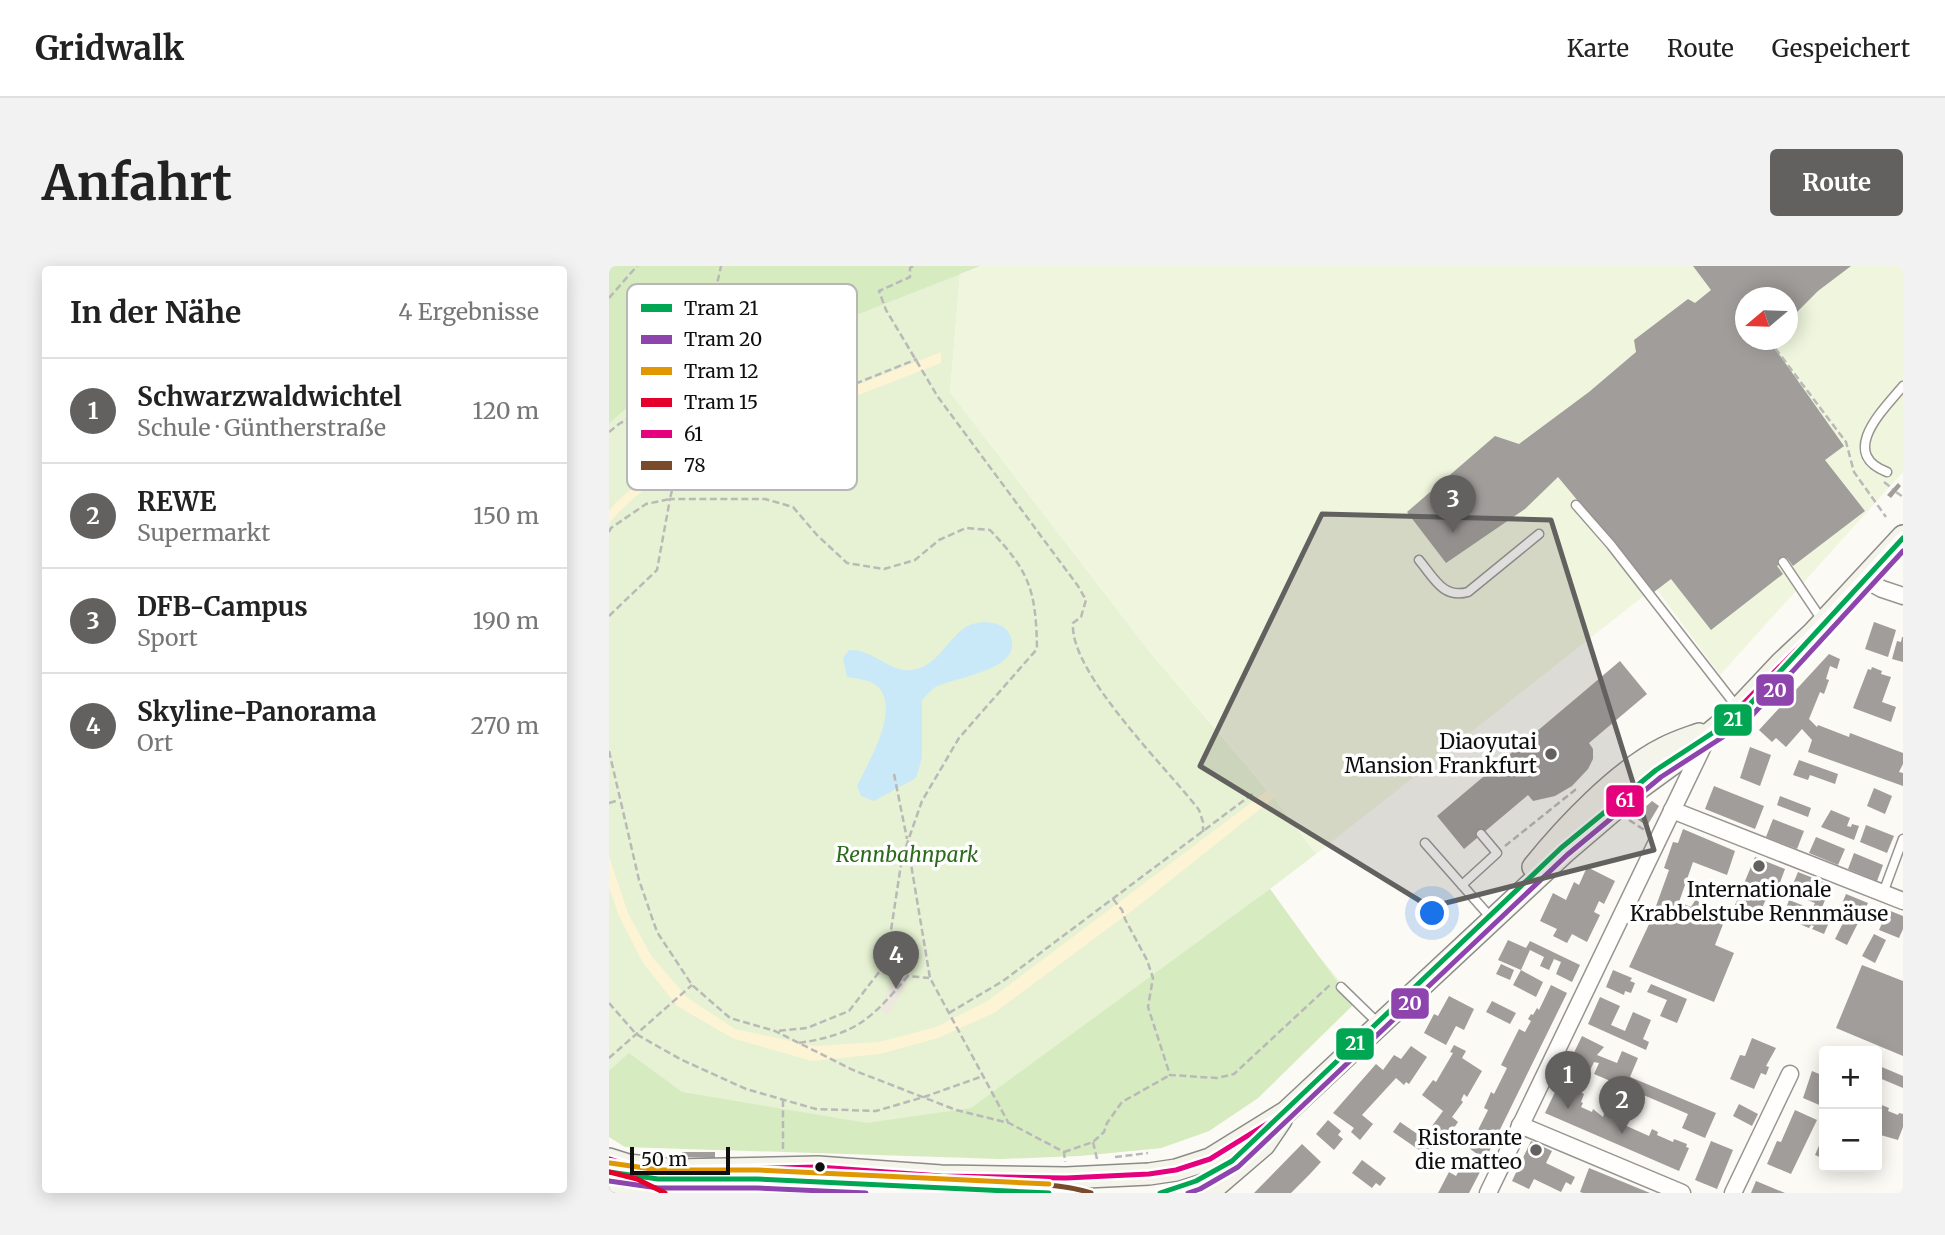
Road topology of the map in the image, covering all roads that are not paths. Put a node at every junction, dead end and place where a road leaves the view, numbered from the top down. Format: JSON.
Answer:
{"nodes":[{"id":1,"x":1903,"y":386,"type":"edge"},
{"id":2,"x":1887,"y":472,"type":"dead end"},
{"id":3,"x":1576,"y":505,"type":"dead end"},
{"id":4,"x":1539,"y":534,"type":"dead end"},
{"id":5,"x":1903,"y":536,"type":"edge"},
{"id":6,"x":1419,"y":561,"type":"dead end"},
{"id":7,"x":1783,"y":562,"type":"dead end"},
{"id":8,"x":1864,"y":579,"type":"junction"},
{"id":9,"x":1903,"y":596,"type":"edge"},
{"id":10,"x":1823,"y":622,"type":"junction"},
{"id":11,"x":1739,"y":709,"type":"junction"},
{"id":12,"x":1706,"y":732,"type":"junction"},
{"id":13,"x":1672,"y":810,"type":"junction"},
{"id":14,"x":1481,"y":834,"type":"dead end"},
{"id":15,"x":1903,"y":839,"type":"edge"},
{"id":16,"x":1425,"y":843,"type":"dead end"},
{"id":17,"x":1544,"y":853,"type":"junction"},
{"id":18,"x":1462,"y":885,"type":"junction"},
{"id":19,"x":1883,"y":893,"type":"junction"},
{"id":20,"x":1903,"y":901,"type":"edge"},
{"id":21,"x":1496,"y":915,"type":"junction"},
{"id":22,"x":1341,"y":987,"type":"dead end"},
{"id":23,"x":1380,"y":1024,"type":"junction"},
{"id":24,"x":1790,"y":1074,"type":"dead end"},
{"id":25,"x":1286,"y":1112,"type":"junction"},
{"id":26,"x":1520,"y":1125,"type":"junction"},
{"id":27,"x":1068,"y":1170,"type":"junction"},
{"id":28,"x":1145,"y":1175,"type":"junction"},
{"id":29,"x":634,"y":1181,"type":"edge"},
{"id":30,"x":730,"y":1193,"type":"edge"},
{"id":31,"x":1113,"y":1193,"type":"edge"},
{"id":32,"x":1208,"y":1193,"type":"edge"},
{"id":33,"x":1488,"y":1193,"type":"edge"},
{"id":34,"x":1682,"y":1193,"type":"edge"},
{"id":35,"x":1733,"y":1193,"type":"edge"}],
"edges":[{"from":1,"to":2,"type":"lane"},
{"from":3,"to":11,"type":"lane"},
{"from":4,"to":6,"type":"lane"},
{"from":5,"to":8,"type":"main road"},
{"from":7,"to":10,"type":"lane"},
{"from":8,"to":9,"type":"street"},
{"from":8,"to":10,"type":"main road"},
{"from":10,"to":11,"type":"main road"},
{"from":11,"to":12,"type":"main road"},
{"from":12,"to":13,"type":"street"},
{"from":12,"to":17,"type":"lane"},
{"from":12,"to":17,"type":"main road"},
{"from":12,"to":21,"type":"main road"},
{"from":13,"to":19,"type":"street"},
{"from":13,"to":26,"type":"street"},
{"from":14,"to":18,"type":"lane"},
{"from":15,"to":19,"type":"lane"},
{"from":16,"to":18,"type":"lane"},
{"from":17,"to":21,"type":"main road"},
{"from":18,"to":21,"type":"lane"},
{"from":19,"to":20,"type":"street"},
{"from":21,"to":23,"type":"main road"},
{"from":22,"to":23,"type":"lane"},
{"from":23,"to":25,"type":"main road"},
{"from":24,"to":35,"type":"street"},
{"from":25,"to":28,"type":"main road"},
{"from":25,"to":32,"type":"main road"},
{"from":26,"to":33,"type":"street"},
{"from":26,"to":34,"type":"street"},
{"from":27,"to":28,"type":"main road"},
{"from":27,"to":29,"type":"main road"},
{"from":27,"to":31,"type":"main road"},
{"from":28,"to":31,"type":"main road"},
{"from":29,"to":30,"type":"main road"}]}
